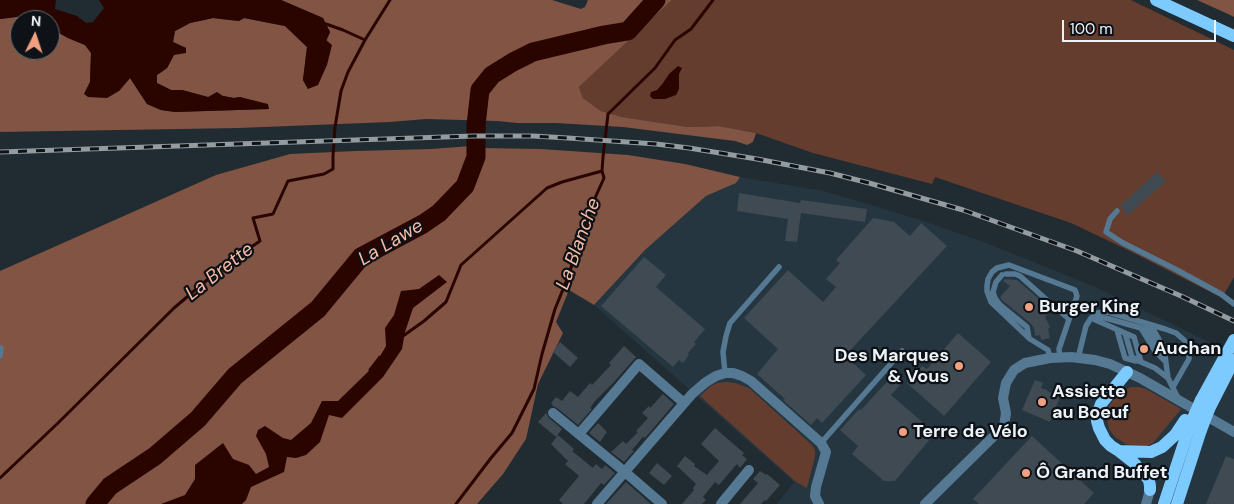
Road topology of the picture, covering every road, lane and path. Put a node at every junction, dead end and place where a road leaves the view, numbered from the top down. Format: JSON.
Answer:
{"nodes":[{"id":1,"x":1156,"y":0,"type":"edge"},
{"id":2,"x":1176,"y":0,"type":"edge"},
{"id":3,"x":1234,"y":27,"type":"edge"},
{"id":4,"x":1234,"y":36,"type":"edge"},
{"id":5,"x":1117,"y":211,"type":"dead end"},
{"id":6,"x":779,"y":267,"type":"dead end"},
{"id":7,"x":1048,"y":301,"type":"dead end"},
{"id":8,"x":1234,"y":304,"type":"edge"},
{"id":9,"x":1055,"y":307,"type":"dead end"},
{"id":10,"x":1093,"y":316,"type":"junction"},
{"id":11,"x":1070,"y":319,"type":"junction"},
{"id":12,"x":1141,"y":328,"type":"junction"},
{"id":13,"x":1117,"y":330,"type":"junction"},
{"id":14,"x":1029,"y":338,"type":"junction"},
{"id":15,"x":1234,"y":340,"type":"edge"},
{"id":16,"x":1,"y":348,"type":"dead end"},
{"id":17,"x":902,"y":351,"type":"dead end"},
{"id":18,"x":0,"y":356,"type":"edge"},
{"id":19,"x":1055,"y":358,"type":"junction"},
{"id":20,"x":1078,"y":358,"type":"junction"},
{"id":21,"x":1141,"y":362,"type":"junction"},
{"id":22,"x":1165,"y":362,"type":"junction"},
{"id":23,"x":1229,"y":362,"type":"edge"},
{"id":24,"x":1127,"y":372,"type":"junction"},
{"id":25,"x":725,"y":373,"type":"junction"},
{"id":26,"x":1168,"y":378,"type":"junction"},
{"id":27,"x":1173,"y":387,"type":"junction"},
{"id":28,"x":1204,"y":400,"type":"junction"},
{"id":29,"x":1179,"y":401,"type":"junction"},
{"id":30,"x":684,"y":403,"type":"junction"},
{"id":31,"x":553,"y":413,"type":"dead end"},
{"id":32,"x":1192,"y":425,"type":"junction"},
{"id":33,"x":1234,"y":432,"type":"edge"},
{"id":34,"x":579,"y":434,"type":"junction"},
{"id":35,"x":821,"y":443,"type":"junction"},
{"id":36,"x":1119,"y":451,"type":"junction"},
{"id":37,"x":749,"y":470,"type":"dead end"},
{"id":38,"x":625,"y":472,"type":"junction"},
{"id":39,"x":1150,"y":490,"type":"joint"},
{"id":40,"x":597,"y":504,"type":"edge"},
{"id":41,"x":662,"y":504,"type":"edge"},
{"id":42,"x":720,"y":504,"type":"edge"},
{"id":43,"x":819,"y":504,"type":"edge"},
{"id":44,"x":925,"y":504,"type":"edge"},
{"id":45,"x":1146,"y":504,"type":"edge"},
{"id":46,"x":1164,"y":504,"type":"edge"},
{"id":47,"x":1177,"y":504,"type":"edge"}],
"edges":[{"from":1,"to":4,"type":"main road"},
{"from":2,"to":3,"type":"main road"},
{"from":5,"to":8,"type":"lane"},
{"from":6,"to":25,"type":"lane"},
{"from":7,"to":14,"type":"lane"},
{"from":9,"to":11,"type":"lane"},
{"from":10,"to":12,"type":"lane"},
{"from":10,"to":13,"type":"lane"},
{"from":10,"to":20,"type":"lane"},
{"from":10,"to":27,"type":"lane"},
{"from":11,"to":14,"type":"lane"},
{"from":11,"to":19,"type":"lane"},
{"from":12,"to":22,"type":"lane"},
{"from":12,"to":22,"type":"lane"},
{"from":13,"to":21,"type":"lane"},
{"from":13,"to":21,"type":"lane"},
{"from":14,"to":19,"type":"lane"},
{"from":15,"to":23,"type":"main road"},
{"from":16,"to":18,"type":"lane"},
{"from":17,"to":35,"type":"lane"},
{"from":19,"to":20,"type":"street"},
{"from":19,"to":44,"type":"street"},
{"from":20,"to":24,"type":"street"},
{"from":21,"to":26,"type":"lane"},
{"from":22,"to":26,"type":"lane"},
{"from":23,"to":28,"type":"main road"},
{"from":23,"to":28,"type":"main road"},
{"from":24,"to":29,"type":"street"},
{"from":24,"to":36,"type":"main road"},
{"from":25,"to":30,"type":"street"},
{"from":25,"to":35,"type":"street"},
{"from":26,"to":27,"type":"lane"},
{"from":27,"to":29,"type":"lane"},
{"from":28,"to":32,"type":"main road","bridge":true},
{"from":28,"to":32,"type":"main road"},
{"from":29,"to":33,"type":"street"},
{"from":30,"to":34,"type":"street"},
{"from":30,"to":38,"type":"street"},
{"from":31,"to":34,"type":"street"},
{"from":32,"to":36,"type":"main road"},
{"from":32,"to":46,"type":"main road"},
{"from":32,"to":47,"type":"main road"},
{"from":34,"to":38,"type":"street"},
{"from":35,"to":43,"type":"street"},
{"from":36,"to":39,"type":"main road"},
{"from":37,"to":42,"type":"street"},
{"from":38,"to":40,"type":"street"},
{"from":38,"to":41,"type":"street"},
{"from":39,"to":45,"type":"street"}]}
